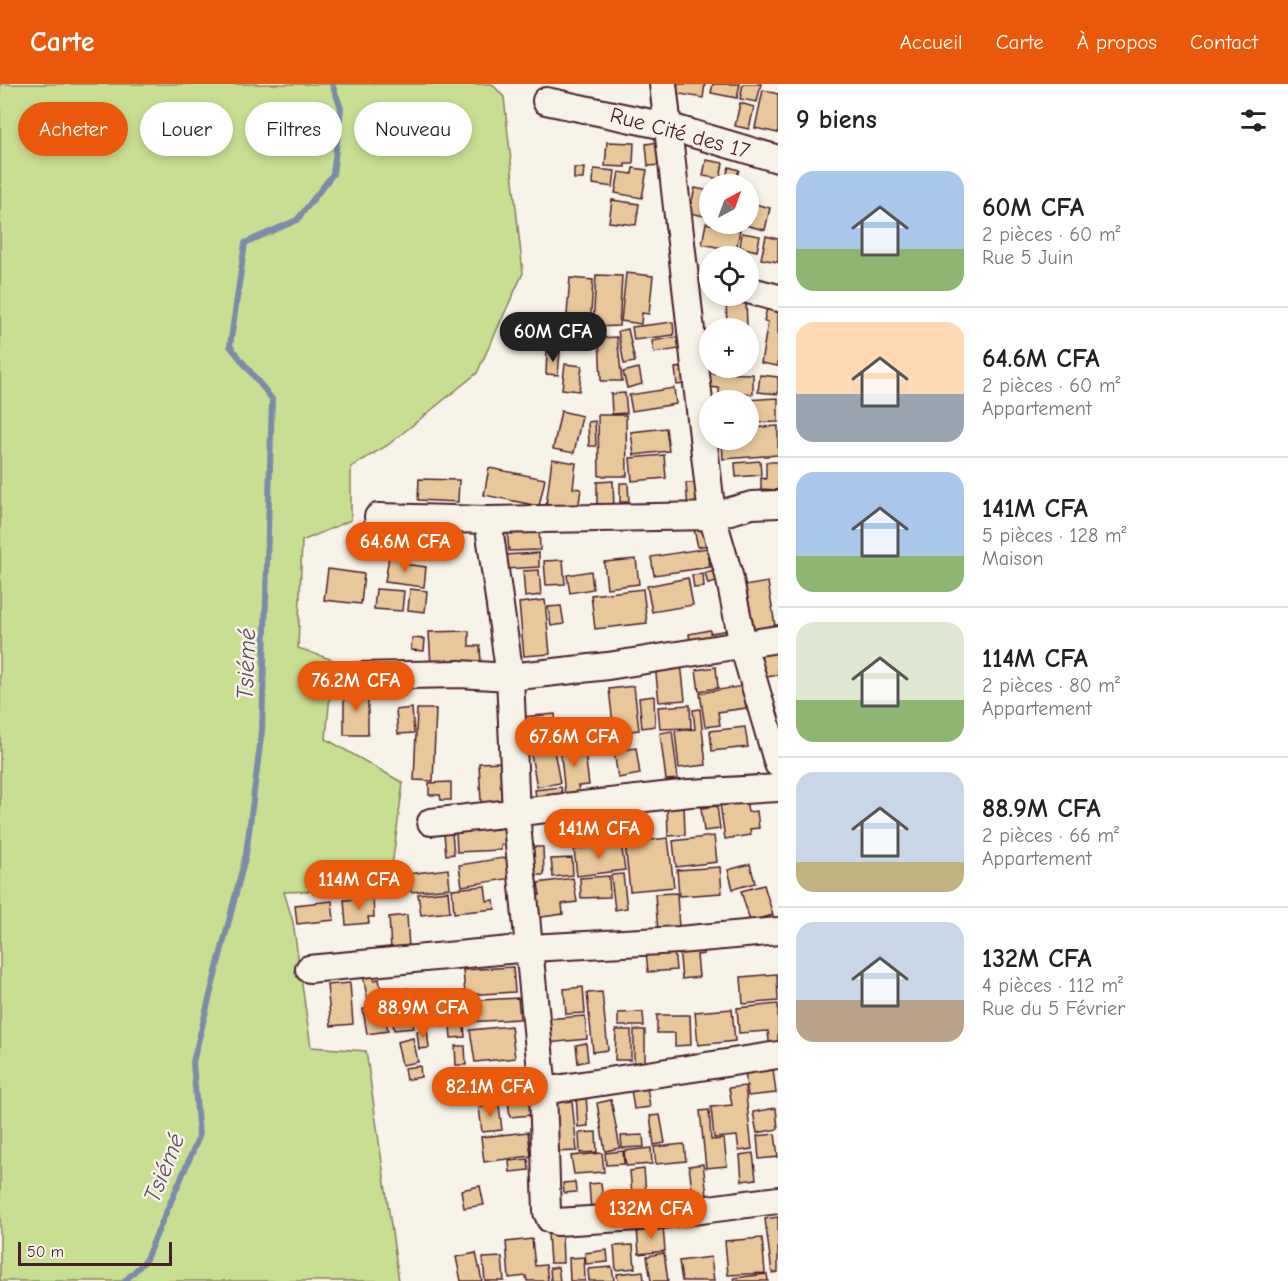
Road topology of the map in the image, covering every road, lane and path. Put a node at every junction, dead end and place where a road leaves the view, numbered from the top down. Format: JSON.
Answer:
{"nodes":[{"id":1,"x":663,"y":84,"type":"edge"},
{"id":2,"x":546,"y":101,"type":"dead end"},
{"id":3,"x":669,"y":127,"type":"junction"},
{"id":4,"x":778,"y":159,"type":"edge"},
{"id":5,"x":698,"y":279,"type":"edge"},
{"id":6,"x":759,"y":293,"type":"edge"},
{"id":7,"x":778,"y":298,"type":"edge"},
{"id":8,"x":778,"y":504,"type":"edge"},
{"id":9,"x":712,"y":516,"type":"junction"},
{"id":10,"x":378,"y":517,"type":"dead end"},
{"id":11,"x":488,"y":520,"type":"junction"},
{"id":12,"x":778,"y":639,"type":"edge"},
{"id":13,"x":742,"y":645,"type":"junction"},
{"id":14,"x":358,"y":676,"type":"dead end"},
{"id":15,"x":510,"y":677,"type":"junction"},
{"id":16,"x":778,"y":764,"type":"edge"},
{"id":17,"x":778,"y":788,"type":"edge"},
{"id":18,"x":516,"y":814,"type":"junction"},
{"id":19,"x":431,"y":822,"type":"dead end"},
{"id":20,"x":778,"y":931,"type":"edge"},
{"id":21,"x":530,"y":948,"type":"junction"},
{"id":22,"x":309,"y":969,"type":"dead end"},
{"id":23,"x":778,"y":1055,"type":"edge"},
{"id":24,"x":543,"y":1091,"type":"junction"},
{"id":25,"x":778,"y":1200,"type":"edge"}],
"edges":[{"from":1,"to":3,"type":"street"},
{"from":2,"to":3,"type":"street","name":"Rue Cité des 17"},
{"from":3,"to":4,"type":"street","name":"Rue Cité des 17"},
{"from":3,"to":5,"type":"street"},
{"from":5,"to":9,"type":"street"},
{"from":6,"to":7,"type":"street"},
{"from":8,"to":9,"type":"street"},
{"from":9,"to":11,"type":"street"},
{"from":9,"to":13,"type":"street"},
{"from":10,"to":11,"type":"street"},
{"from":11,"to":15,"type":"street"},
{"from":12,"to":13,"type":"street"},
{"from":13,"to":15,"type":"street"},
{"from":13,"to":16,"type":"street"},
{"from":14,"to":15,"type":"street"},
{"from":15,"to":18,"type":"street"},
{"from":17,"to":18,"type":"street"},
{"from":18,"to":19,"type":"street"},
{"from":18,"to":21,"type":"street"},
{"from":20,"to":21,"type":"street"},
{"from":21,"to":22,"type":"street"},
{"from":21,"to":24,"type":"street"},
{"from":23,"to":24,"type":"street"},
{"from":24,"to":25,"type":"street"}]}
